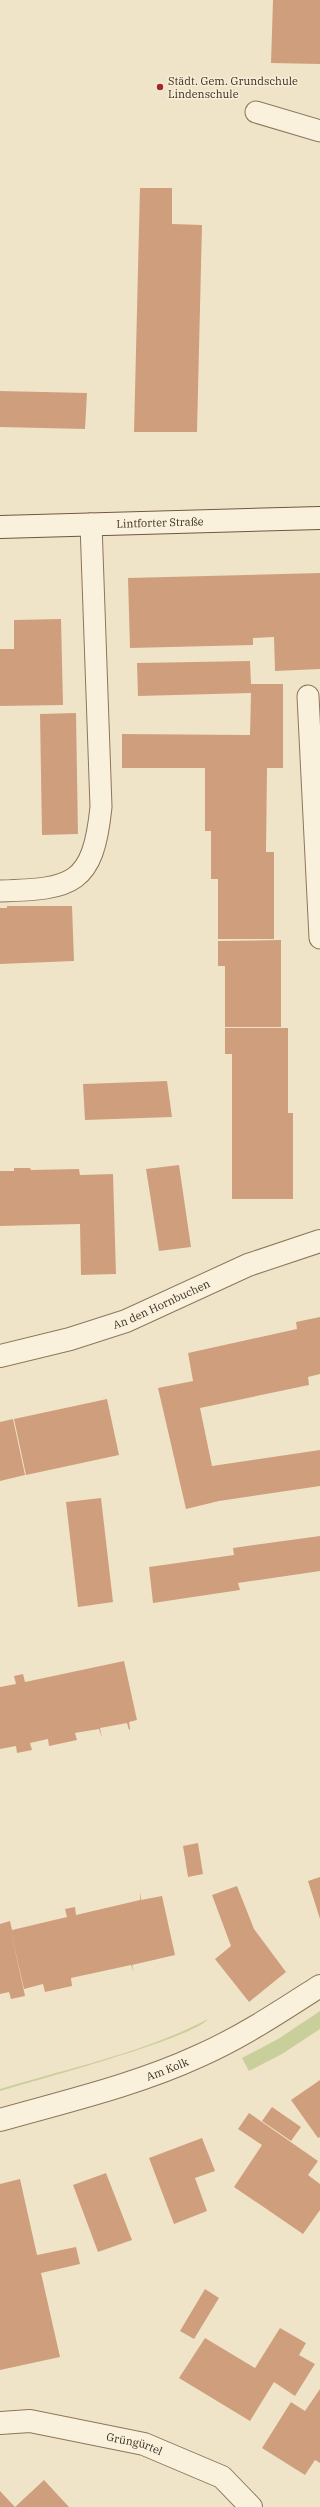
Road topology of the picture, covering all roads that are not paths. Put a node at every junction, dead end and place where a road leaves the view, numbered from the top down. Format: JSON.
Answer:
{"nodes":[{"id":1,"x":256,"y":112,"type":"dead end"},
{"id":2,"x":320,"y":131,"type":"edge"},
{"id":3,"x":320,"y":518,"type":"edge"},
{"id":4,"x":91,"y":524,"type":"junction"},
{"id":5,"x":0,"y":527,"type":"edge"},
{"id":6,"x":308,"y":696,"type":"dead end"},
{"id":7,"x":0,"y":891,"type":"edge"},
{"id":8,"x":320,"y":938,"type":"edge"},
{"id":9,"x":320,"y":1241,"type":"edge"},
{"id":10,"x":0,"y":1356,"type":"edge"},
{"id":11,"x":320,"y":1986,"type":"edge"},
{"id":12,"x":0,"y":2120,"type":"edge"},
{"id":13,"x":0,"y":2423,"type":"edge"},
{"id":14,"x":251,"y":2507,"type":"edge"}],
"edges":[{"from":1,"to":2,"type":"lane"},
{"from":3,"to":4,"type":"street","name":"Lintforter Straße"},
{"from":4,"to":5,"type":"street","name":"Lintforter Straße"},
{"from":4,"to":7,"type":"lane"},
{"from":6,"to":8,"type":"lane"},
{"from":9,"to":10,"type":"street","name":"An den Hornbuchen"},
{"from":11,"to":12,"type":"street","name":"Am Kolk"},
{"from":13,"to":14,"type":"street","name":"Grüngürtel"}]}
